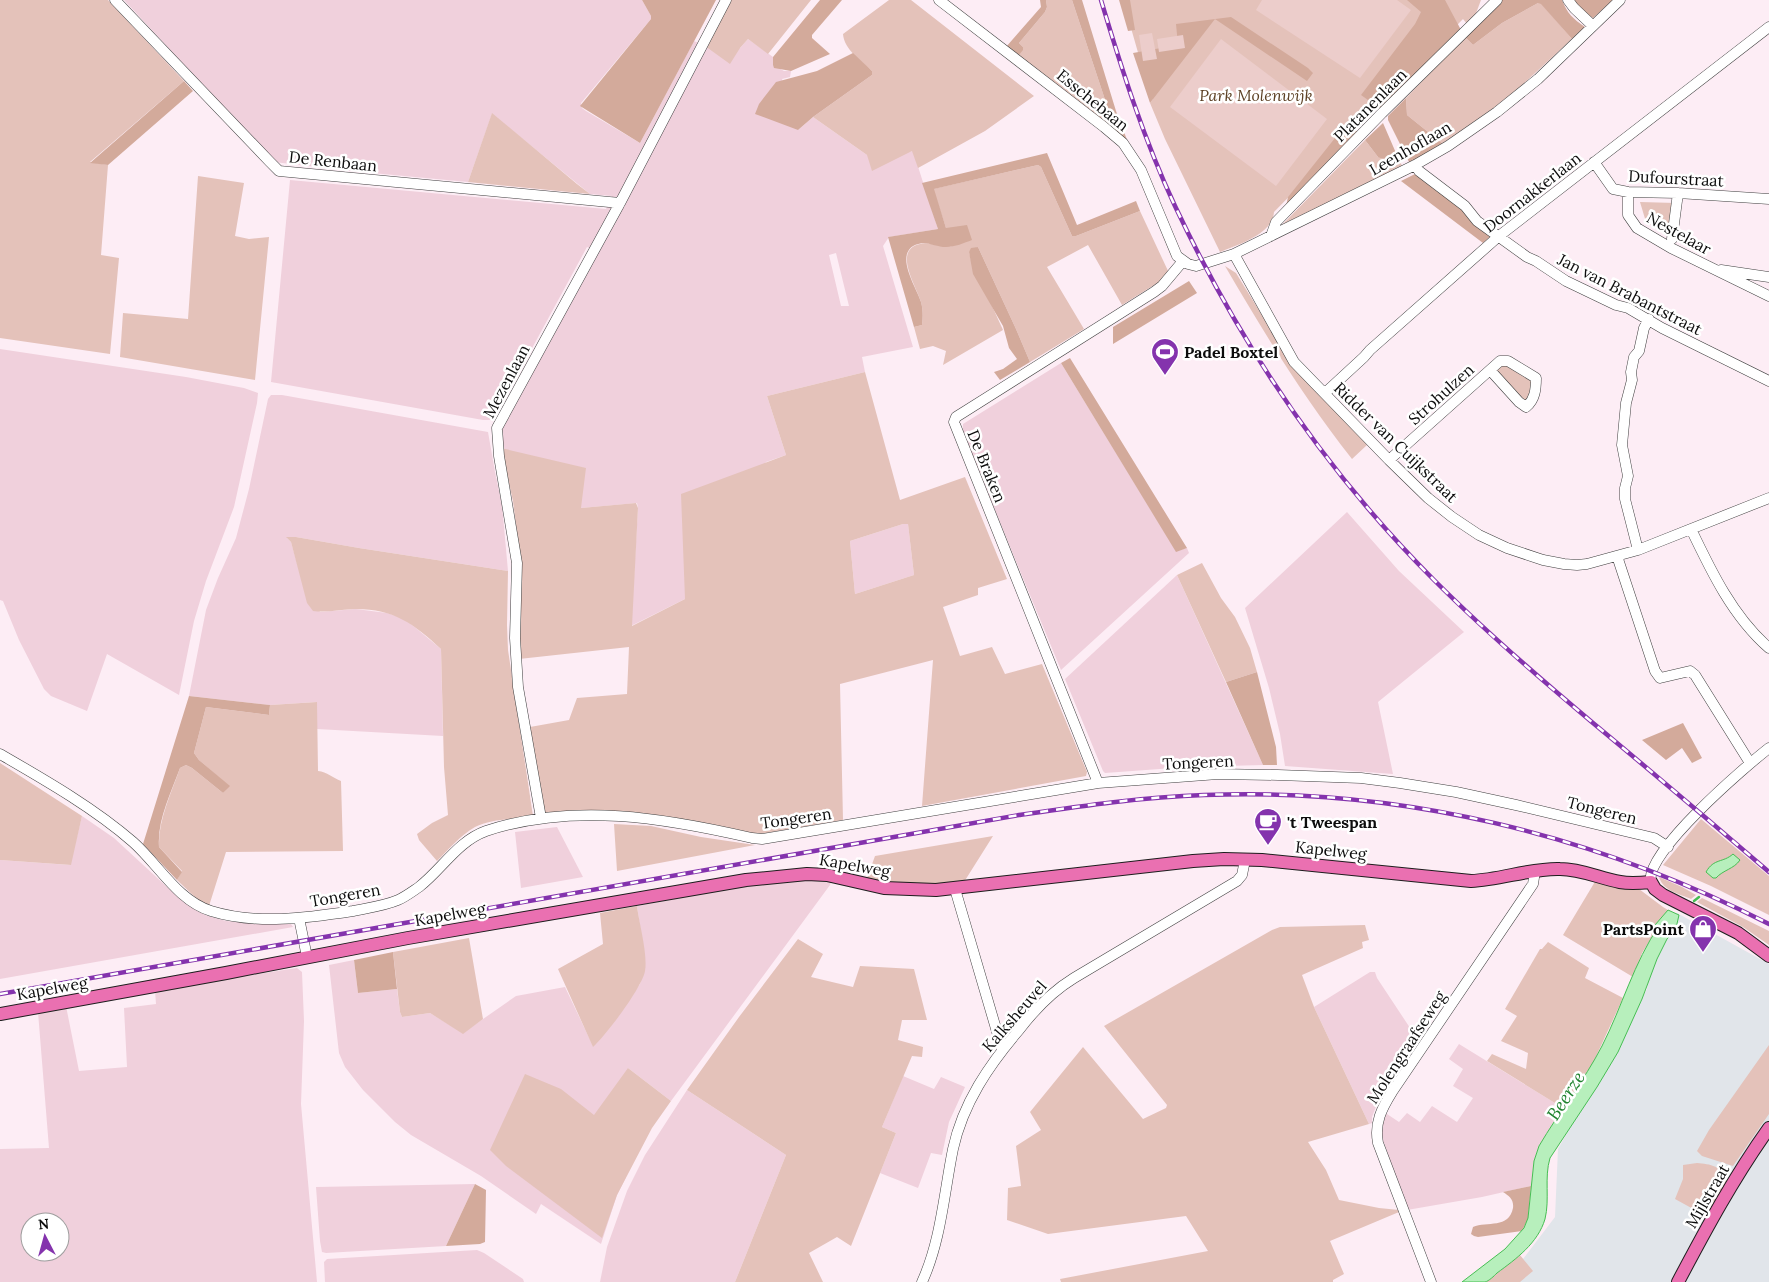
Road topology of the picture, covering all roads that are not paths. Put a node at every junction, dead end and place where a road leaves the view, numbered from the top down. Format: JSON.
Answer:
{"nodes":[{"id":1,"x":114,"y":0,"type":"edge"},
{"id":2,"x":726,"y":0,"type":"edge"},
{"id":3,"x":939,"y":0,"type":"edge"},
{"id":4,"x":1497,"y":0,"type":"edge"},
{"id":5,"x":1568,"y":0,"type":"edge"},
{"id":6,"x":1620,"y":0,"type":"edge"},
{"id":7,"x":1593,"y":26,"type":"junction"},
{"id":8,"x":1769,"y":27,"type":"edge"},
{"id":9,"x":1594,"y":162,"type":"junction"},
{"id":10,"x":1415,"y":165,"type":"junction"},
{"id":11,"x":1628,"y":192,"type":"junction"},
{"id":12,"x":1678,"y":193,"type":"junction"},
{"id":13,"x":1769,"y":199,"type":"edge"},
{"id":14,"x":620,"y":203,"type":"junction"},
{"id":15,"x":1271,"y":236,"type":"junction"},
{"id":16,"x":1498,"y":236,"type":"junction"},
{"id":17,"x":1672,"y":239,"type":"dead end"},
{"id":18,"x":1234,"y":254,"type":"junction"},
{"id":19,"x":1183,"y":261,"type":"junction"},
{"id":20,"x":1713,"y":269,"type":"junction"},
{"id":21,"x":1769,"y":277,"type":"edge"},
{"id":22,"x":1769,"y":296,"type":"edge"},
{"id":23,"x":1649,"y":319,"type":"junction"},
{"id":24,"x":1490,"y":370,"type":"junction"},
{"id":25,"x":1769,"y":381,"type":"edge"},
{"id":26,"x":1325,"y":393,"type":"junction"},
{"id":27,"x":1389,"y":460,"type":"junction"},
{"id":28,"x":1769,"y":498,"type":"edge"},
{"id":29,"x":1691,"y":529,"type":"junction"},
{"id":30,"x":1638,"y":550,"type":"junction"},
{"id":31,"x":1617,"y":556,"type":"junction"},
{"id":32,"x":1769,"y":648,"type":"edge"},
{"id":33,"x":1769,"y":748,"type":"edge"},
{"id":34,"x":0,"y":754,"type":"edge"},
{"id":35,"x":1750,"y":763,"type":"junction"},
{"id":36,"x":1098,"y":782,"type":"junction"},
{"id":37,"x":541,"y":818,"type":"junction"},
{"id":38,"x":1668,"y":846,"type":"junction"},
{"id":39,"x":1245,"y":860,"type":"junction"},
{"id":40,"x":1535,"y":871,"type":"junction"},
{"id":41,"x":1651,"y":882,"type":"junction"},
{"id":42,"x":955,"y":888,"type":"junction"},
{"id":43,"x":299,"y":918,"type":"junction"},
{"id":44,"x":1769,"y":956,"type":"edge"},
{"id":45,"x":307,"y":957,"type":"junction"},
{"id":46,"x":0,"y":1014,"type":"edge"},
{"id":47,"x":1002,"y":1049,"type":"junction"},
{"id":48,"x":1769,"y":1128,"type":"edge"},
{"id":49,"x":922,"y":1282,"type":"edge"},
{"id":50,"x":1431,"y":1282,"type":"edge"},
{"id":51,"x":1678,"y":1282,"type":"edge"}],
"edges":[{"from":1,"to":14,"type":"street","name":"De Renbaan"},
{"from":2,"to":14,"type":"street","name":"Mezenlaan"},
{"from":3,"to":19,"type":"street","name":"Esschebaan"},
{"from":4,"to":15,"type":"street","name":"Platanenlaan"},
{"from":5,"to":7,"type":"street"},
{"from":6,"to":7,"type":"street","name":"Leenhoflaan"},
{"from":7,"to":10,"type":"street","name":"Leenhoflaan"},
{"from":8,"to":9,"type":"street","name":"Doornakkerlaan"},
{"from":9,"to":11,"type":"street","name":"Dufourstraat"},
{"from":9,"to":16,"type":"street","name":"Doornakkerlaan"},
{"from":10,"to":15,"type":"street","name":"Leenhoflaan"},
{"from":10,"to":16,"type":"street","name":"Jan van Brabantstraat"},
{"from":11,"to":12,"type":"street","name":"Dufourstraat"},
{"from":11,"to":20,"type":"street","name":"Nestelaar"},
{"from":12,"to":13,"type":"street","name":"Dufourstraat"},
{"from":12,"to":17,"type":"street","name":"Nestelaar"},
{"from":14,"to":37,"type":"street","name":"Mezenlaan"},
{"from":15,"to":18,"type":"street","name":"Leenhoflaan"},
{"from":16,"to":23,"type":"street","name":"Jan van Brabantstraat"},
{"from":16,"to":26,"type":"street","name":"Doornakkerlaan"},
{"from":18,"to":19,"type":"street","name":"Leenhoflaan"},
{"from":18,"to":26,"type":"street","name":"Ridder van Cuijkstraat"},
{"from":19,"to":36,"type":"street","name":"De Braken"},
{"from":20,"to":21,"type":"street","name":"Nestelaar"},
{"from":20,"to":22,"type":"street","name":"Nestelaar"},
{"from":23,"to":25,"type":"street","name":"Jan van Brabantstraat"},
{"from":23,"to":30,"type":"street"},
{"from":24,"to":24,"type":"street","name":"Strohulzen"},
{"from":24,"to":27,"type":"street","name":"Strohulzen"},
{"from":26,"to":27,"type":"street","name":"Ridder van Cuijkstraat"},
{"from":27,"to":31,"type":"street","name":"Ridder van Cuijkstraat"},
{"from":28,"to":29,"type":"street","name":"Ridder van Cuijkstraat"},
{"from":29,"to":30,"type":"street","name":"Ridder van Cuijkstraat"},
{"from":29,"to":32,"type":"street"},
{"from":30,"to":31,"type":"street","name":"Ridder van Cuijkstraat"},
{"from":31,"to":35,"type":"street"},
{"from":33,"to":35,"type":"street"},
{"from":34,"to":43,"type":"street","name":"Tongeren"},
{"from":35,"to":38,"type":"street"},
{"from":36,"to":37,"type":"street","name":"Tongeren"},
{"from":36,"to":38,"type":"street","name":"Tongeren"},
{"from":37,"to":43,"type":"street","name":"Tongeren"},
{"from":38,"to":41,"type":"street"},
{"from":39,"to":40,"type":"main road","name":"Kapelweg"},
{"from":39,"to":42,"type":"main road","name":"Kapelweg"},
{"from":39,"to":47,"type":"street","name":"Kalksheuvel"},
{"from":40,"to":41,"type":"main road","name":"Kapelweg"},
{"from":40,"to":50,"type":"street","name":"Molengraafseweg"},
{"from":41,"to":44,"type":"main road"},
{"from":42,"to":45,"type":"main road","name":"Kapelweg"},
{"from":42,"to":47,"type":"street"},
{"from":43,"to":45,"type":"street"},
{"from":45,"to":46,"type":"main road","name":"Kapelweg"},
{"from":47,"to":49,"type":"street","name":"Kalksheuvel"},
{"from":48,"to":51,"type":"main road","name":"Mijlstraat"}]}
